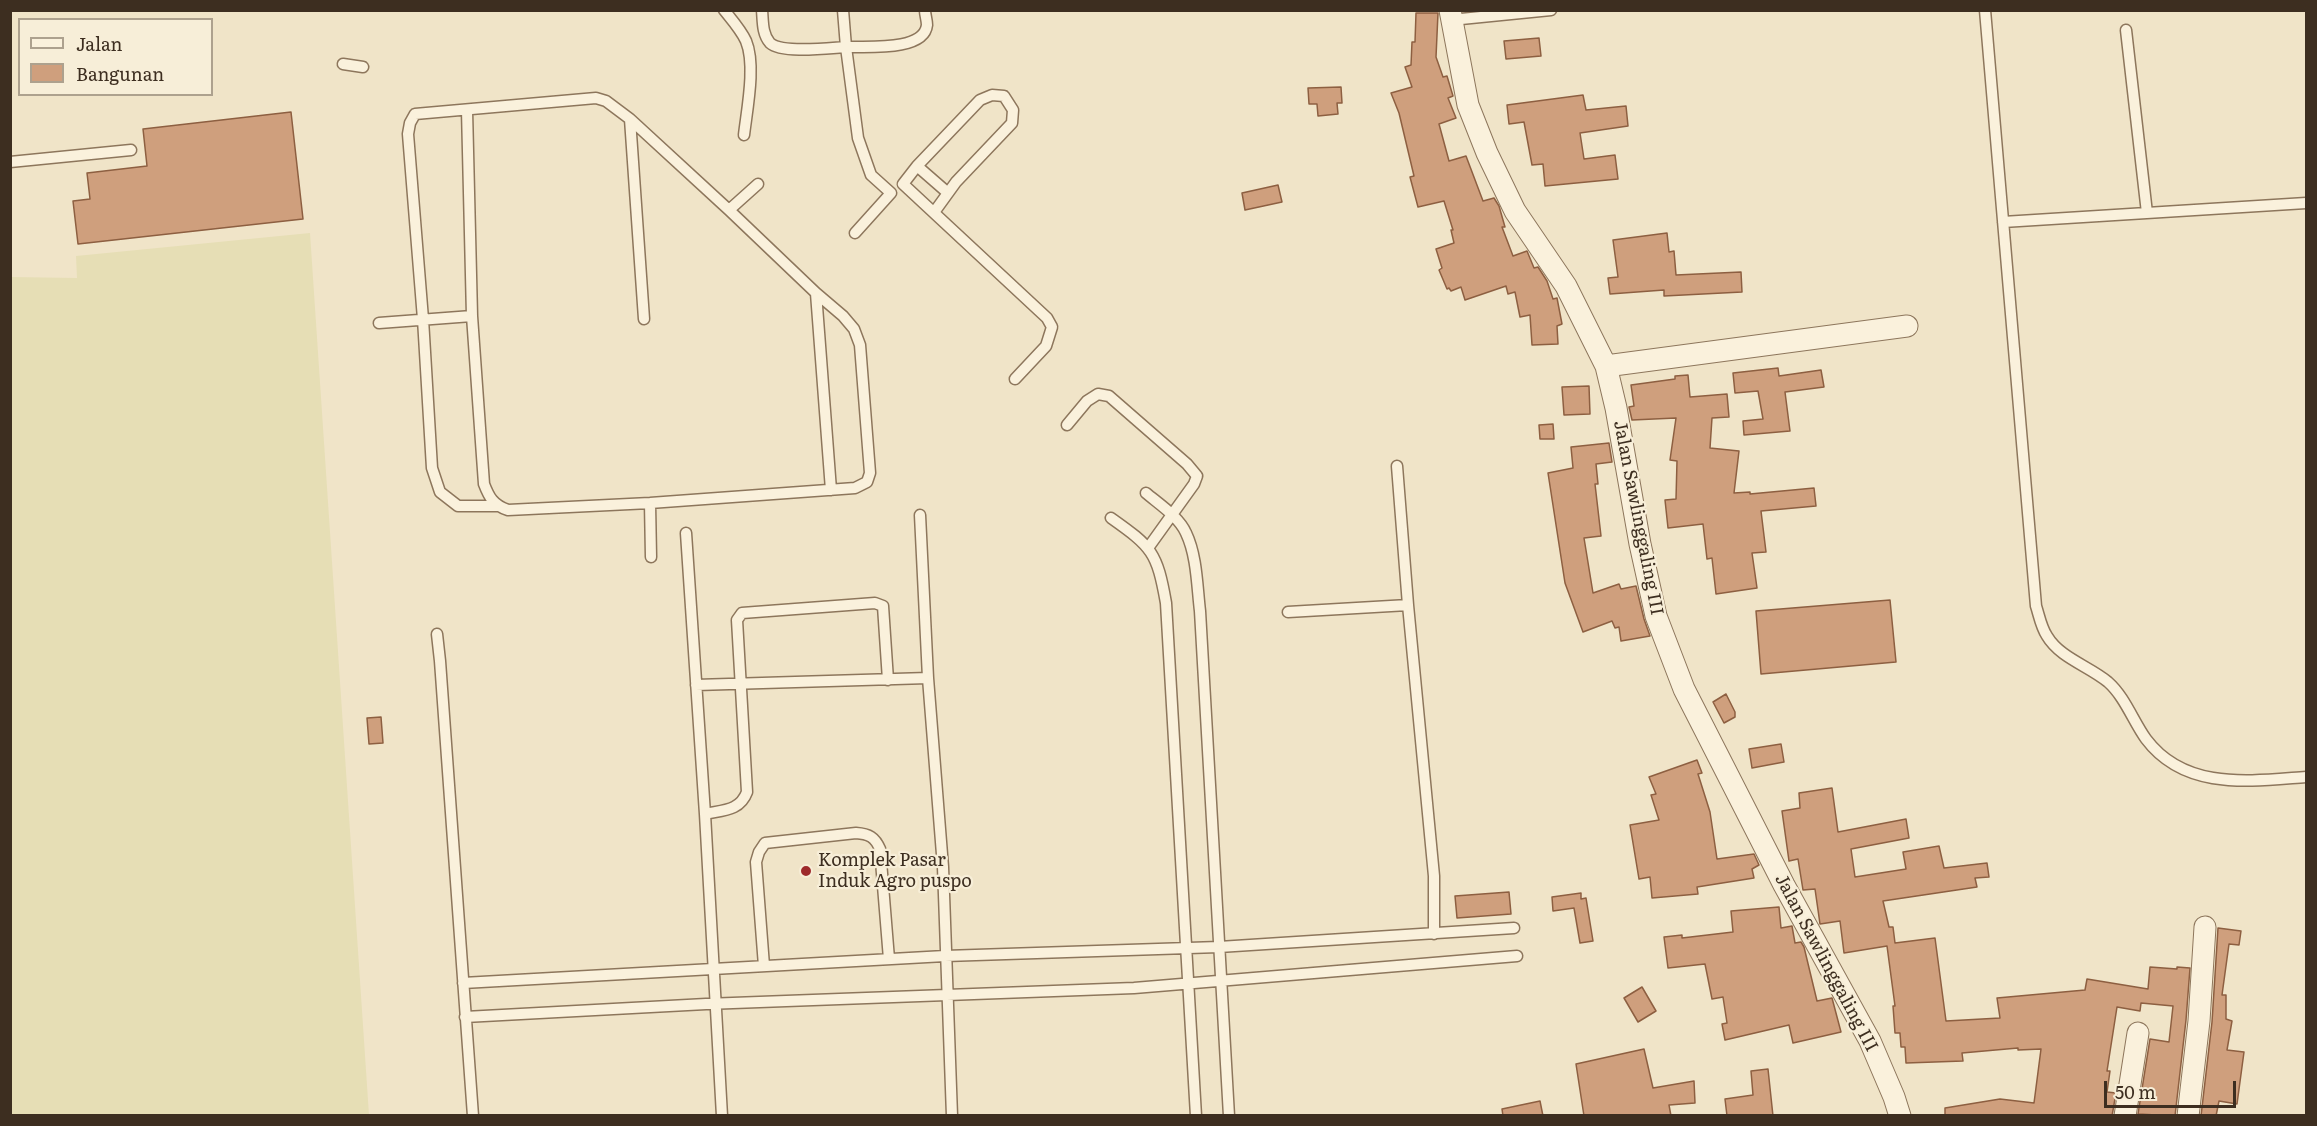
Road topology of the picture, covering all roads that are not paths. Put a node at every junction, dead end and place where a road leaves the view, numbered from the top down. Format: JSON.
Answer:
{"nodes":[{"id":1,"x":724,"y":10,"type":"edge"},
{"id":2,"x":762,"y":10,"type":"edge"},
{"id":3,"x":843,"y":10,"type":"edge"},
{"id":4,"x":925,"y":10,"type":"edge"},
{"id":5,"x":1551,"y":10,"type":"edge"},
{"id":6,"x":1985,"y":10,"type":"edge"},
{"id":7,"x":1450,"y":15,"type":"edge"},
{"id":8,"x":2126,"y":30,"type":"dead end"},
{"id":9,"x":846,"y":47,"type":"junction"},
{"id":10,"x":343,"y":64,"type":"dead end"},
{"id":11,"x":363,"y":67,"type":"dead end"},
{"id":12,"x":467,"y":110,"type":"junction"},
{"id":13,"x":630,"y":119,"type":"junction"},
{"id":14,"x":744,"y":135,"type":"dead end"},
{"id":15,"x":131,"y":150,"type":"dead end"},
{"id":16,"x":10,"y":162,"type":"edge"},
{"id":17,"x":917,"y":166,"type":"junction"},
{"id":18,"x":758,"y":184,"type":"dead end"},
{"id":19,"x":903,"y":184,"type":"junction"},
{"id":20,"x":891,"y":193,"type":"junction"},
{"id":21,"x":948,"y":193,"type":"junction"},
{"id":22,"x":2307,"y":203,"type":"edge"},
{"id":23,"x":729,"y":210,"type":"junction"},
{"id":24,"x":935,"y":212,"type":"junction"},
{"id":25,"x":2147,"y":213,"type":"junction"},
{"id":26,"x":2003,"y":222,"type":"junction"},
{"id":27,"x":855,"y":234,"type":"dead end"},
{"id":28,"x":816,"y":293,"type":"junction"},
{"id":29,"x":472,"y":316,"type":"junction"},
{"id":30,"x":423,"y":319,"type":"junction"},
{"id":31,"x":644,"y":319,"type":"dead end"},
{"id":32,"x":379,"y":323,"type":"dead end"},
{"id":33,"x":1907,"y":326,"type":"dead end"},
{"id":34,"x":1606,"y":366,"type":"junction"},
{"id":35,"x":1015,"y":379,"type":"dead end"},
{"id":36,"x":1066,"y":424,"type":"dead end"},
{"id":37,"x":1396,"y":466,"type":"dead end"},
{"id":38,"x":831,"y":490,"type":"junction"},
{"id":39,"x":1146,"y":493,"type":"dead end"},
{"id":40,"x":650,"y":503,"type":"junction"},
{"id":41,"x":497,"y":506,"type":"junction"},
{"id":42,"x":920,"y":515,"type":"dead end"},
{"id":43,"x":1172,"y":516,"type":"junction"},
{"id":44,"x":1111,"y":518,"type":"dead end"},
{"id":45,"x":686,"y":533,"type":"dead end"},
{"id":46,"x":1148,"y":548,"type":"junction"},
{"id":47,"x":651,"y":557,"type":"dead end"},
{"id":48,"x":1408,"y":605,"type":"junction"},
{"id":49,"x":1288,"y":612,"type":"dead end"},
{"id":50,"x":436,"y":634,"type":"dead end"},
{"id":51,"x":928,"y":678,"type":"junction"},
{"id":52,"x":888,"y":680,"type":"junction"},
{"id":53,"x":740,"y":685,"type":"junction"},
{"id":54,"x":696,"y":686,"type":"junction"},
{"id":55,"x":2307,"y":777,"type":"edge"},
{"id":56,"x":705,"y":814,"type":"junction"},
{"id":57,"x":2205,"y":927,"type":"dead end"},
{"id":58,"x":1514,"y":928,"type":"dead end"},
{"id":59,"x":1434,"y":934,"type":"junction"},
{"id":60,"x":1220,"y":947,"type":"junction"},
{"id":61,"x":1186,"y":948,"type":"junction"},
{"id":62,"x":945,"y":956,"type":"junction"},
{"id":63,"x":1517,"y":956,"type":"dead end"},
{"id":64,"x":889,"y":960,"type":"junction"},
{"id":65,"x":764,"y":966,"type":"junction"},
{"id":66,"x":712,"y":969,"type":"junction"},
{"id":67,"x":1221,"y":982,"type":"junction"},
{"id":68,"x":463,"y":983,"type":"junction"},
{"id":69,"x":1188,"y":985,"type":"junction"},
{"id":70,"x":947,"y":996,"type":"junction"},
{"id":71,"x":714,"y":1004,"type":"junction"},
{"id":72,"x":465,"y":1017,"type":"junction"},
{"id":73,"x":2138,"y":1033,"type":"dead end"},
{"id":74,"x":473,"y":1116,"type":"edge"},
{"id":75,"x":722,"y":1116,"type":"edge"},
{"id":76,"x":952,"y":1116,"type":"edge"},
{"id":77,"x":1196,"y":1116,"type":"edge"},
{"id":78,"x":1229,"y":1116,"type":"edge"},
{"id":79,"x":1900,"y":1116,"type":"edge"},
{"id":80,"x":2125,"y":1116,"type":"edge"},
{"id":81,"x":2188,"y":1116,"type":"edge"}],
"edges":[{"from":1,"to":14,"type":"lane"},
{"from":2,"to":9,"type":"lane"},
{"from":3,"to":9,"type":"lane"},
{"from":4,"to":9,"type":"lane"},
{"from":5,"to":7,"type":"lane"},
{"from":6,"to":26,"type":"lane"},
{"from":7,"to":34,"type":"street","name":"Jalan Sawlinggaling III"},
{"from":8,"to":25,"type":"lane"},
{"from":9,"to":20,"type":"lane"},
{"from":10,"to":11,"type":"lane"},
{"from":12,"to":13,"type":"lane"},
{"from":12,"to":29,"type":"lane"},
{"from":12,"to":30,"type":"lane"},
{"from":13,"to":23,"type":"lane"},
{"from":13,"to":31,"type":"lane"},
{"from":15,"to":16,"type":"lane"},
{"from":17,"to":19,"type":"lane"},
{"from":17,"to":21,"type":"lane"},
{"from":17,"to":21,"type":"lane"},
{"from":18,"to":23,"type":"lane"},
{"from":19,"to":20,"type":"lane"},
{"from":19,"to":24,"type":"lane"},
{"from":20,"to":27,"type":"lane"},
{"from":21,"to":24,"type":"lane"},
{"from":22,"to":25,"type":"lane"},
{"from":23,"to":28,"type":"lane"},
{"from":24,"to":35,"type":"lane"},
{"from":25,"to":26,"type":"lane"},
{"from":26,"to":55,"type":"lane"},
{"from":28,"to":38,"type":"lane"},
{"from":28,"to":38,"type":"lane"},
{"from":29,"to":30,"type":"lane"},
{"from":29,"to":41,"type":"lane"},
{"from":30,"to":32,"type":"lane"},
{"from":30,"to":41,"type":"lane"},
{"from":33,"to":34,"type":"street"},
{"from":34,"to":79,"type":"street","name":"Jalan Sawlinggaling III"},
{"from":36,"to":43,"type":"lane"},
{"from":37,"to":48,"type":"lane"},
{"from":38,"to":40,"type":"lane"},
{"from":39,"to":43,"type":"lane"},
{"from":40,"to":41,"type":"lane"},
{"from":40,"to":47,"type":"lane"},
{"from":42,"to":51,"type":"lane"},
{"from":43,"to":46,"type":"lane"},
{"from":43,"to":60,"type":"lane"},
{"from":44,"to":46,"type":"lane"},
{"from":45,"to":54,"type":"lane"},
{"from":46,"to":61,"type":"lane"},
{"from":48,"to":49,"type":"lane"},
{"from":48,"to":59,"type":"lane"},
{"from":50,"to":68,"type":"lane"},
{"from":51,"to":52,"type":"lane"},
{"from":51,"to":62,"type":"lane"},
{"from":52,"to":53,"type":"lane"},
{"from":52,"to":53,"type":"lane"},
{"from":53,"to":54,"type":"lane"},
{"from":53,"to":56,"type":"lane"},
{"from":54,"to":56,"type":"lane"},
{"from":56,"to":66,"type":"lane"},
{"from":57,"to":81,"type":"street"},
{"from":58,"to":59,"type":"lane"},
{"from":59,"to":60,"type":"lane"},
{"from":60,"to":61,"type":"lane"},
{"from":60,"to":67,"type":"lane"},
{"from":61,"to":62,"type":"lane"},
{"from":61,"to":69,"type":"lane"},
{"from":62,"to":64,"type":"lane"},
{"from":62,"to":70,"type":"lane"},
{"from":63,"to":67,"type":"lane"},
{"from":64,"to":65,"type":"lane"},
{"from":64,"to":65,"type":"lane"},
{"from":65,"to":66,"type":"lane"},
{"from":66,"to":68,"type":"lane"},
{"from":66,"to":71,"type":"lane"},
{"from":67,"to":69,"type":"lane"},
{"from":67,"to":78,"type":"lane"},
{"from":68,"to":72,"type":"lane"},
{"from":69,"to":70,"type":"lane"},
{"from":69,"to":77,"type":"lane"},
{"from":70,"to":71,"type":"lane"},
{"from":70,"to":76,"type":"lane"},
{"from":71,"to":72,"type":"lane"},
{"from":71,"to":75,"type":"lane"},
{"from":72,"to":74,"type":"lane"},
{"from":73,"to":80,"type":"street"}]}
